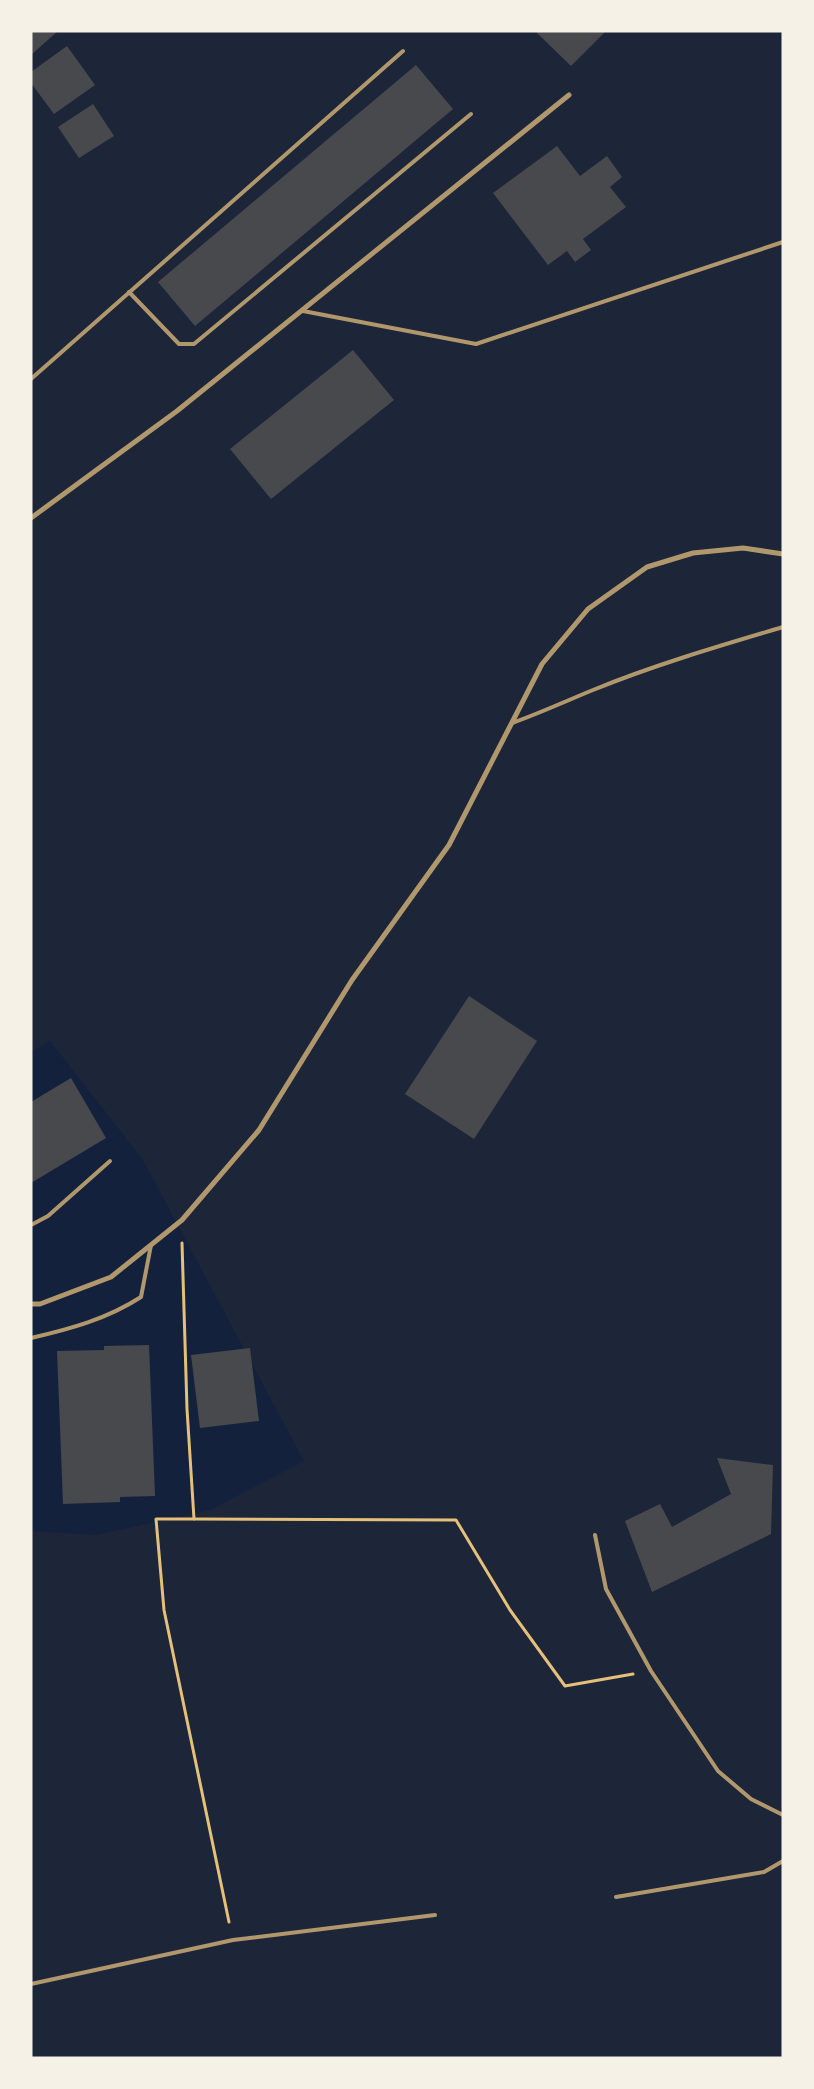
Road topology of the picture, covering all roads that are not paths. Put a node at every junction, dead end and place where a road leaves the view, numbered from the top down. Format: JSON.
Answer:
{"nodes":[{"id":1,"x":403,"y":51,"type":"dead end"},
{"id":2,"x":569,"y":95,"type":"dead end"},
{"id":3,"x":470,"y":114,"type":"dead end"},
{"id":4,"x":783,"y":242,"type":"edge"},
{"id":5,"x":130,"y":292,"type":"junction"},
{"id":6,"x":304,"y":311,"type":"junction"},
{"id":7,"x":31,"y":380,"type":"edge"},
{"id":8,"x":31,"y":518,"type":"edge"},
{"id":9,"x":783,"y":554,"type":"edge"},
{"id":10,"x":783,"y":628,"type":"edge"},
{"id":11,"x":512,"y":723,"type":"junction"},
{"id":12,"x":110,"y":1161,"type":"dead end"},
{"id":13,"x":31,"y":1225,"type":"edge"},
{"id":14,"x":151,"y":1245,"type":"junction"},
{"id":15,"x":31,"y":1304,"type":"edge"},
{"id":16,"x":31,"y":1338,"type":"edge"},
{"id":17,"x":595,"y":1535,"type":"dead end"},
{"id":18,"x":783,"y":1815,"type":"edge"},
{"id":19,"x":783,"y":1861,"type":"edge"},
{"id":20,"x":616,"y":1897,"type":"dead end"},
{"id":21,"x":435,"y":1915,"type":"dead end"},
{"id":22,"x":31,"y":1984,"type":"edge"}],
"edges":[{"from":1,"to":5,"type":"lane"},
{"from":2,"to":6,"type":"street"},
{"from":3,"to":5,"type":"lane"},
{"from":4,"to":6,"type":"lane"},
{"from":5,"to":7,"type":"lane"},
{"from":6,"to":8,"type":"street"},
{"from":9,"to":11,"type":"street"},
{"from":10,"to":11,"type":"lane"},
{"from":11,"to":14,"type":"street"},
{"from":12,"to":13,"type":"lane"},
{"from":14,"to":15,"type":"street"},
{"from":14,"to":16,"type":"lane"},
{"from":17,"to":18,"type":"lane"},
{"from":19,"to":20,"type":"lane"},
{"from":21,"to":22,"type":"lane"}]}
